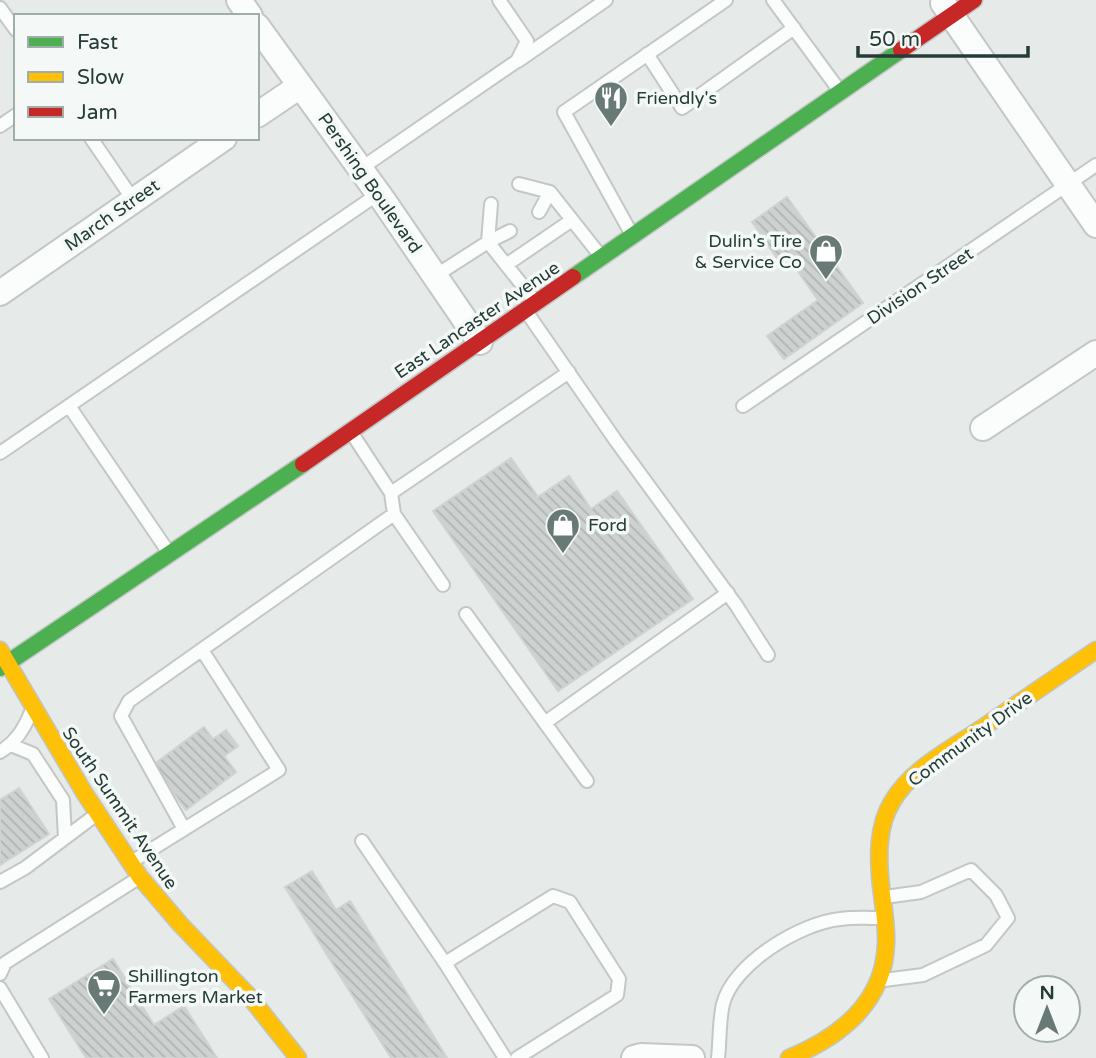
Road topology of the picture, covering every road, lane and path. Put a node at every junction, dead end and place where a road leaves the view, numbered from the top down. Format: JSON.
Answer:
{"nodes":[{"id":1,"x":499,"y":0,"type":"edge"},
{"id":2,"x":606,"y":0,"type":"edge"},
{"id":3,"x":726,"y":0,"type":"edge"},
{"id":4,"x":773,"y":0,"type":"edge"},
{"id":5,"x":974,"y":0,"type":"edge"},
{"id":6,"x":0,"y":8,"type":"edge"},
{"id":7,"x":946,"y":8,"type":"edge"},
{"id":8,"x":14,"y":27,"type":"edge"},
{"id":9,"x":794,"y":28,"type":"junction"},
{"id":10,"x":259,"y":29,"type":"edge"},
{"id":11,"x":648,"y":54,"type":"junction"},
{"id":12,"x":517,"y":61,"type":"junction"},
{"id":13,"x":300,"y":86,"type":"junction"},
{"id":14,"x":841,"y":93,"type":"junction"},
{"id":15,"x":259,"y":114,"type":"edge"},
{"id":16,"x":92,"y":140,"type":"edge"},
{"id":17,"x":221,"y":140,"type":"edge"},
{"id":18,"x":1096,"y":166,"type":"edge"},
{"id":19,"x":360,"y":169,"type":"junction"},
{"id":20,"x":519,"y":184,"type":"dead end"},
{"id":21,"x":1069,"y":185,"type":"junction"},
{"id":22,"x":550,"y":192,"type":"junction"},
{"id":23,"x":378,"y":194,"type":"junction"},
{"id":24,"x":134,"y":201,"type":"junction"},
{"id":25,"x":491,"y":204,"type":"dead end"},
{"id":26,"x":539,"y":212,"type":"dead end"},
{"id":27,"x":572,"y":220,"type":"junction"},
{"id":28,"x":1096,"y":225,"type":"edge"},
{"id":29,"x":509,"y":231,"type":"dead end"},
{"id":30,"x":633,"y":236,"type":"junction"},
{"id":31,"x":488,"y":242,"type":"junction"},
{"id":32,"x":602,"y":258,"type":"junction"},
{"id":33,"x":506,"y":265,"type":"junction"},
{"id":34,"x":435,"y":276,"type":"junction"},
{"id":35,"x":0,"y":293,"type":"edge"},
{"id":36,"x":531,"y":307,"type":"junction"},
{"id":37,"x":480,"y":342,"type":"junction"},
{"id":38,"x":1096,"y":353,"type":"edge"},
{"id":39,"x":569,"y":372,"type":"junction"},
{"id":40,"x":69,"y":406,"type":"junction"},
{"id":41,"x":743,"y":406,"type":"dead end"},
{"id":42,"x":983,"y":428,"type":"dead end"},
{"id":43,"x":350,"y":431,"type":"junction"},
{"id":44,"x":0,"y":453,"type":"edge"},
{"id":45,"x":391,"y":493,"type":"junction"},
{"id":46,"x":394,"y":514,"type":"junction"},
{"id":47,"x":169,"y":554,"type":"junction"},
{"id":48,"x":443,"y":585,"type":"dead end"},
{"id":49,"x":728,"y":593,"type":"junction"},
{"id":50,"x":466,"y":614,"type":"dead end"},
{"id":51,"x":202,"y":650,"type":"junction"},
{"id":52,"x":1096,"y":650,"type":"edge"},
{"id":53,"x":768,"y":654,"type":"dead end"},
{"id":54,"x":3,"y":660,"type":"edge"},
{"id":55,"x":33,"y":706,"type":"junction"},
{"id":56,"x":546,"y":722,"type":"junction"},
{"id":57,"x":6,"y":748,"type":"edge"},
{"id":58,"x":587,"y":781,"type":"dead end"},
{"id":59,"x":98,"y":814,"type":"junction"},
{"id":60,"x":184,"y":829,"type":"junction"},
{"id":61,"x":65,"y":838,"type":"junction"},
{"id":62,"x":362,"y":841,"type":"dead end"},
{"id":63,"x":130,"y":862,"type":"junction"},
{"id":64,"x":140,"y":877,"type":"junction"},
{"id":65,"x":0,"y":882,"type":"edge"},
{"id":66,"x":882,"y":897,"type":"junction"},
{"id":67,"x":884,"y":918,"type":"junction"},
{"id":68,"x":444,"y":963,"type":"junction"},
{"id":69,"x":0,"y":974,"type":"edge"},
{"id":70,"x":880,"y":981,"type":"junction"},
{"id":71,"x":0,"y":989,"type":"edge"},
{"id":72,"x":810,"y":1054,"type":"edge"},
{"id":73,"x":42,"y":1058,"type":"edge"},
{"id":74,"x":299,"y":1058,"type":"edge"},
{"id":75,"x":505,"y":1058,"type":"edge"},
{"id":76,"x":517,"y":1058,"type":"edge"},
{"id":77,"x":634,"y":1058,"type":"edge"},
{"id":78,"x":692,"y":1058,"type":"edge"},
{"id":79,"x":718,"y":1058,"type":"edge"},
{"id":80,"x":789,"y":1058,"type":"edge"}],
"edges":[{"from":1,"to":12,"type":"lane"},
{"from":2,"to":12,"type":"lane"},
{"from":3,"to":11,"type":"lane"},
{"from":4,"to":9,"type":"lane"},
{"from":5,"to":7,"type":"main road","name":"East Lancaster Avenue"},
{"from":6,"to":8,"type":"lane"},
{"from":7,"to":14,"type":"main road","name":"East Lancaster Avenue"},
{"from":7,"to":21,"type":"street"},
{"from":9,"to":11,"type":"lane"},
{"from":9,"to":14,"type":"lane"},
{"from":10,"to":13,"type":"street","name":"Pershing Boulevard"},
{"from":11,"to":30,"type":"lane"},
{"from":12,"to":19,"type":"lane"},
{"from":13,"to":15,"type":"street"},
{"from":13,"to":19,"type":"street","name":"Pershing Boulevard"},
{"from":14,"to":30,"type":"main road","name":"East Lancaster Avenue"},
{"from":16,"to":24,"type":"lane"},
{"from":17,"to":24,"type":"street","name":"March Street"},
{"from":18,"to":21,"type":"lane","name":"Division Street"},
{"from":19,"to":23,"type":"street","name":"Pershing Boulevard"},
{"from":20,"to":22,"type":"lane"},
{"from":21,"to":28,"type":"street"},
{"from":21,"to":41,"type":"lane","name":"Division Street"},
{"from":22,"to":26,"type":"lane"},
{"from":22,"to":27,"type":"lane"},
{"from":23,"to":34,"type":"street","name":"Pershing Boulevard"},
{"from":23,"to":40,"type":"lane"},
{"from":24,"to":35,"type":"street","name":"March Street"},
{"from":25,"to":31,"type":"lane"},
{"from":27,"to":32,"type":"lane"},
{"from":27,"to":33,"type":"lane"},
{"from":29,"to":31,"type":"lane"},
{"from":30,"to":32,"type":"main road","name":"East Lancaster Avenue"},
{"from":31,"to":33,"type":"lane"},
{"from":31,"to":34,"type":"lane"},
{"from":32,"to":36,"type":"main road","name":"East Lancaster Avenue"},
{"from":33,"to":36,"type":"lane"},
{"from":34,"to":37,"type":"street","name":"Pershing Boulevard"},
{"from":36,"to":37,"type":"main road","name":"East Lancaster Avenue"},
{"from":36,"to":39,"type":"lane"},
{"from":37,"to":43,"type":"main road","name":"East Lancaster Avenue"},
{"from":38,"to":42,"type":"street"},
{"from":39,"to":45,"type":"lane"},
{"from":39,"to":49,"type":"lane"},
{"from":40,"to":44,"type":"lane"},
{"from":40,"to":47,"type":"lane"},
{"from":43,"to":45,"type":"lane"},
{"from":43,"to":47,"type":"main road","name":"East Lancaster Avenue"},
{"from":45,"to":46,"type":"lane"},
{"from":46,"to":48,"type":"lane"},
{"from":46,"to":51,"type":"lane"},
{"from":47,"to":54,"type":"main road","name":"East Lancaster Avenue"},
{"from":49,"to":53,"type":"lane"},
{"from":49,"to":56,"type":"lane"},
{"from":50,"to":56,"type":"lane"},
{"from":51,"to":60,"type":"lane"},
{"from":51,"to":60,"type":"lane"},
{"from":52,"to":66,"type":"main road","name":"Community Drive"},
{"from":54,"to":55,"type":"main road","name":"South Summit Avenue"},
{"from":55,"to":57,"type":"lane"},
{"from":55,"to":59,"type":"main road","name":"South Summit Avenue"},
{"from":56,"to":58,"type":"lane"},
{"from":57,"to":61,"type":"lane"},
{"from":59,"to":61,"type":"lane"},
{"from":59,"to":63,"type":"main road","name":"South Summit Avenue"},
{"from":60,"to":63,"type":"lane"},
{"from":61,"to":65,"type":"lane"},
{"from":62,"to":68,"type":"lane"},
{"from":63,"to":64,"type":"main road","name":"South Summit Avenue"},
{"from":64,"to":69,"type":"lane"},
{"from":64,"to":74,"type":"main road","name":"South Summit Avenue"},
{"from":66,"to":67,"type":"main road","name":"Community Drive"},
{"from":66,"to":70,"type":"lane"},
{"from":67,"to":70,"type":"main road","name":"Community Drive"},
{"from":67,"to":79,"type":"lane"},
{"from":68,"to":75,"type":"lane"},
{"from":68,"to":76,"type":"lane"},
{"from":70,"to":72,"type":"main road","name":"Community Drive"},
{"from":71,"to":73,"type":"lane"},
{"from":72,"to":80,"type":"main road","name":"Community Drive"},
{"from":77,"to":78,"type":"street"}]}
